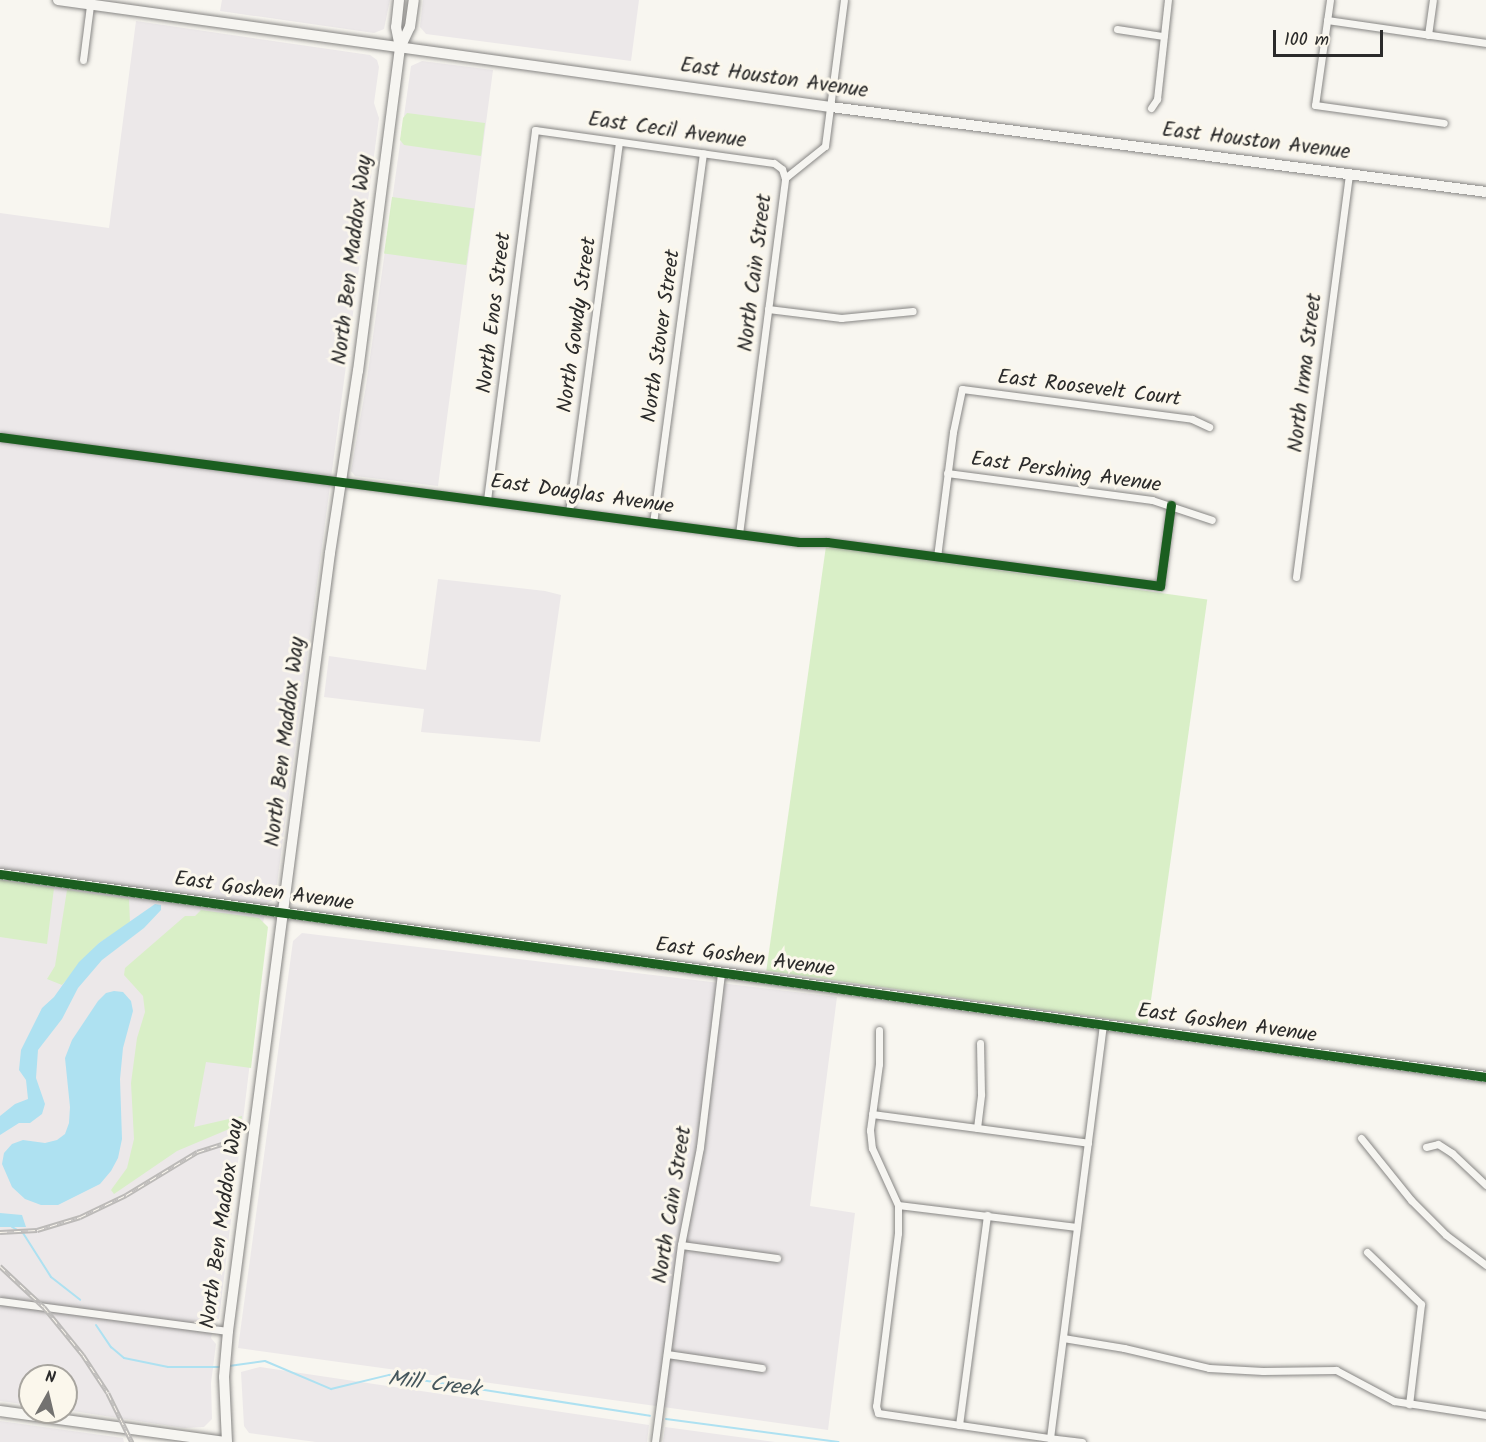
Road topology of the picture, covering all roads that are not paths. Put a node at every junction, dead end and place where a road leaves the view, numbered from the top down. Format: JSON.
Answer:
{"nodes":[{"id":1,"x":58,"y":0,"type":"edge"},
{"id":2,"x":399,"y":0,"type":"edge"},
{"id":3,"x":414,"y":0,"type":"edge"},
{"id":4,"x":844,"y":0,"type":"edge"},
{"id":5,"x":1168,"y":0,"type":"edge"},
{"id":6,"x":1330,"y":0,"type":"edge"},
{"id":7,"x":1433,"y":0,"type":"edge"},
{"id":8,"x":90,"y":5,"type":"junction"},
{"id":9,"x":1327,"y":20,"type":"junction"},
{"id":10,"x":1117,"y":29,"type":"dead end"},
{"id":11,"x":1428,"y":35,"type":"junction"},
{"id":12,"x":1163,"y":36,"type":"junction"},
{"id":13,"x":1486,"y":43,"type":"edge"},
{"id":14,"x":400,"y":48,"type":"junction"},
{"id":15,"x":84,"y":60,"type":"dead end"},
{"id":16,"x":831,"y":107,"type":"junction"},
{"id":17,"x":1152,"y":108,"type":"dead end"},
{"id":18,"x":1444,"y":123,"type":"dead end"},
{"id":19,"x":536,"y":130,"type":"joint"},
{"id":20,"x":619,"y":142,"type":"junction"},
{"id":21,"x":703,"y":153,"type":"junction"},
{"id":22,"x":1348,"y":174,"type":"junction"},
{"id":23,"x":785,"y":178,"type":"junction"},
{"id":24,"x":1486,"y":192,"type":"edge"},
{"id":25,"x":768,"y":309,"type":"junction"},
{"id":26,"x":913,"y":311,"type":"dead end"},
{"id":27,"x":1209,"y":427,"type":"dead end"},
{"id":28,"x":0,"y":437,"type":"edge"},
{"id":29,"x":947,"y":473,"type":"junction"},
{"id":30,"x":340,"y":482,"type":"junction"},
{"id":31,"x":487,"y":500,"type":"junction"},
{"id":32,"x":1171,"y":505,"type":"junction"},
{"id":33,"x":569,"y":512,"type":"junction"},
{"id":34,"x":1212,"y":520,"type":"dead end"},
{"id":35,"x":654,"y":523,"type":"junction"},
{"id":36,"x":739,"y":534,"type":"junction"},
{"id":37,"x":937,"y":556,"type":"junction"},
{"id":38,"x":1296,"y":577,"type":"dead end"},
{"id":39,"x":0,"y":873,"type":"edge"},
{"id":40,"x":284,"y":913,"type":"junction"},
{"id":41,"x":721,"y":973,"type":"junction"},
{"id":42,"x":1103,"y":1025,"type":"junction"},
{"id":43,"x":879,"y":1030,"type":"dead end"},
{"id":44,"x":980,"y":1043,"type":"dead end"},
{"id":45,"x":1486,"y":1077,"type":"edge"},
{"id":46,"x":872,"y":1114,"type":"junction"},
{"id":47,"x":977,"y":1128,"type":"junction"},
{"id":48,"x":1361,"y":1138,"type":"dead end"},
{"id":49,"x":1088,"y":1143,"type":"junction"},
{"id":50,"x":1426,"y":1147,"type":"dead end"},
{"id":51,"x":1486,"y":1185,"type":"edge"},
{"id":52,"x":898,"y":1205,"type":"junction"},
{"id":53,"x":987,"y":1215,"type":"junction"},
{"id":54,"x":1077,"y":1227,"type":"junction"},
{"id":55,"x":681,"y":1245,"type":"junction"},
{"id":56,"x":1367,"y":1252,"type":"dead end"},
{"id":57,"x":777,"y":1258,"type":"dead end"},
{"id":58,"x":1486,"y":1265,"type":"edge"},
{"id":59,"x":0,"y":1301,"type":"edge"},
{"id":60,"x":228,"y":1331,"type":"junction"},
{"id":61,"x":1063,"y":1338,"type":"junction"},
{"id":62,"x":667,"y":1354,"type":"junction"},
{"id":63,"x":762,"y":1368,"type":"dead end"},
{"id":64,"x":1409,"y":1404,"type":"junction"},
{"id":65,"x":0,"y":1411,"type":"edge"},
{"id":66,"x":1486,"y":1415,"type":"edge"},
{"id":67,"x":960,"y":1425,"type":"junction"},
{"id":68,"x":1050,"y":1438,"type":"junction"},
{"id":69,"x":227,"y":1442,"type":"edge"},
{"id":70,"x":655,"y":1442,"type":"edge"},
{"id":71,"x":1082,"y":1442,"type":"edge"}],
"edges":[{"from":1,"to":8,"type":"main road","name":"East Houston Avenue"},
{"from":2,"to":14,"type":"main road","name":"North Ben Maddox Way"},
{"from":3,"to":14,"type":"main road","name":"North Ben Maddox Way"},
{"from":4,"to":16,"type":"street","name":"North Cain Street"},
{"from":5,"to":12,"type":"street"},
{"from":6,"to":9,"type":"street"},
{"from":7,"to":11,"type":"street"},
{"from":8,"to":14,"type":"main road","name":"East Houston Avenue"},
{"from":8,"to":15,"type":"street"},
{"from":9,"to":11,"type":"street"},
{"from":9,"to":18,"type":"street"},
{"from":10,"to":12,"type":"street"},
{"from":11,"to":13,"type":"street"},
{"from":12,"to":17,"type":"street"},
{"from":14,"to":16,"type":"main road","name":"East Houston Avenue"},
{"from":14,"to":30,"type":"main road","name":"North Ben Maddox Way"},
{"from":16,"to":22,"type":"main road","name":"East Houston Avenue"},
{"from":16,"to":23,"type":"street","name":"North Cain Street"},
{"from":19,"to":20,"type":"street","name":"East Cecil Avenue"},
{"from":19,"to":31,"type":"street","name":"North Enos Street"},
{"from":20,"to":21,"type":"street","name":"East Cecil Avenue"},
{"from":20,"to":33,"type":"street","name":"North Gowdy Street"},
{"from":21,"to":23,"type":"street","name":"East Cecil Avenue"},
{"from":21,"to":35,"type":"street","name":"North Stover Street"},
{"from":22,"to":24,"type":"main road","name":"East Houston Avenue"},
{"from":22,"to":38,"type":"street","name":"North Irma Street"},
{"from":23,"to":25,"type":"street","name":"North Cain Street"},
{"from":25,"to":26,"type":"street"},
{"from":25,"to":36,"type":"street","name":"North Cain Street"},
{"from":27,"to":29,"type":"street","name":"East Roosevelt Court"},
{"from":28,"to":30,"type":"street","name":"East Douglas Avenue"},
{"from":29,"to":32,"type":"street","name":"East Pershing Avenue"},
{"from":29,"to":37,"type":"street"},
{"from":30,"to":31,"type":"street","name":"East Douglas Avenue"},
{"from":30,"to":40,"type":"main road","name":"North Ben Maddox Way"},
{"from":31,"to":33,"type":"street","name":"East Douglas Avenue"},
{"from":32,"to":34,"type":"street","name":"East Pershing Avenue"},
{"from":32,"to":37,"type":"street","name":"East Douglas Avenue"},
{"from":33,"to":35,"type":"street","name":"East Douglas Avenue"},
{"from":35,"to":36,"type":"street","name":"East Douglas Avenue"},
{"from":36,"to":37,"type":"street","name":"East Douglas Avenue"},
{"from":39,"to":40,"type":"main road","name":"East Goshen Avenue"},
{"from":40,"to":41,"type":"main road","name":"East Goshen Avenue"},
{"from":40,"to":60,"type":"main road","name":"North Ben Maddox Way"},
{"from":41,"to":42,"type":"main road","name":"East Goshen Avenue"},
{"from":41,"to":55,"type":"street","name":"North Cain Street"},
{"from":42,"to":45,"type":"main road","name":"East Goshen Avenue"},
{"from":42,"to":49,"type":"street"},
{"from":43,"to":46,"type":"street"},
{"from":44,"to":47,"type":"street"},
{"from":46,"to":47,"type":"street"},
{"from":46,"to":52,"type":"street"},
{"from":47,"to":49,"type":"street"},
{"from":48,"to":58,"type":"street"},
{"from":49,"to":54,"type":"street"},
{"from":50,"to":51,"type":"street"},
{"from":52,"to":53,"type":"street"},
{"from":52,"to":67,"type":"street"},
{"from":53,"to":54,"type":"street"},
{"from":53,"to":67,"type":"street"},
{"from":54,"to":61,"type":"street"},
{"from":55,"to":57,"type":"street"},
{"from":55,"to":62,"type":"street","name":"North Cain Street"},
{"from":56,"to":64,"type":"street"},
{"from":59,"to":60,"type":"street"},
{"from":60,"to":69,"type":"main road","name":"North Ben Maddox Way"},
{"from":61,"to":64,"type":"street"},
{"from":61,"to":68,"type":"street"},
{"from":62,"to":63,"type":"street"},
{"from":62,"to":70,"type":"street","name":"North Cain Street"},
{"from":64,"to":66,"type":"street"},
{"from":65,"to":69,"type":"main road"},
{"from":67,"to":68,"type":"street"},
{"from":68,"to":71,"type":"street"}]}
